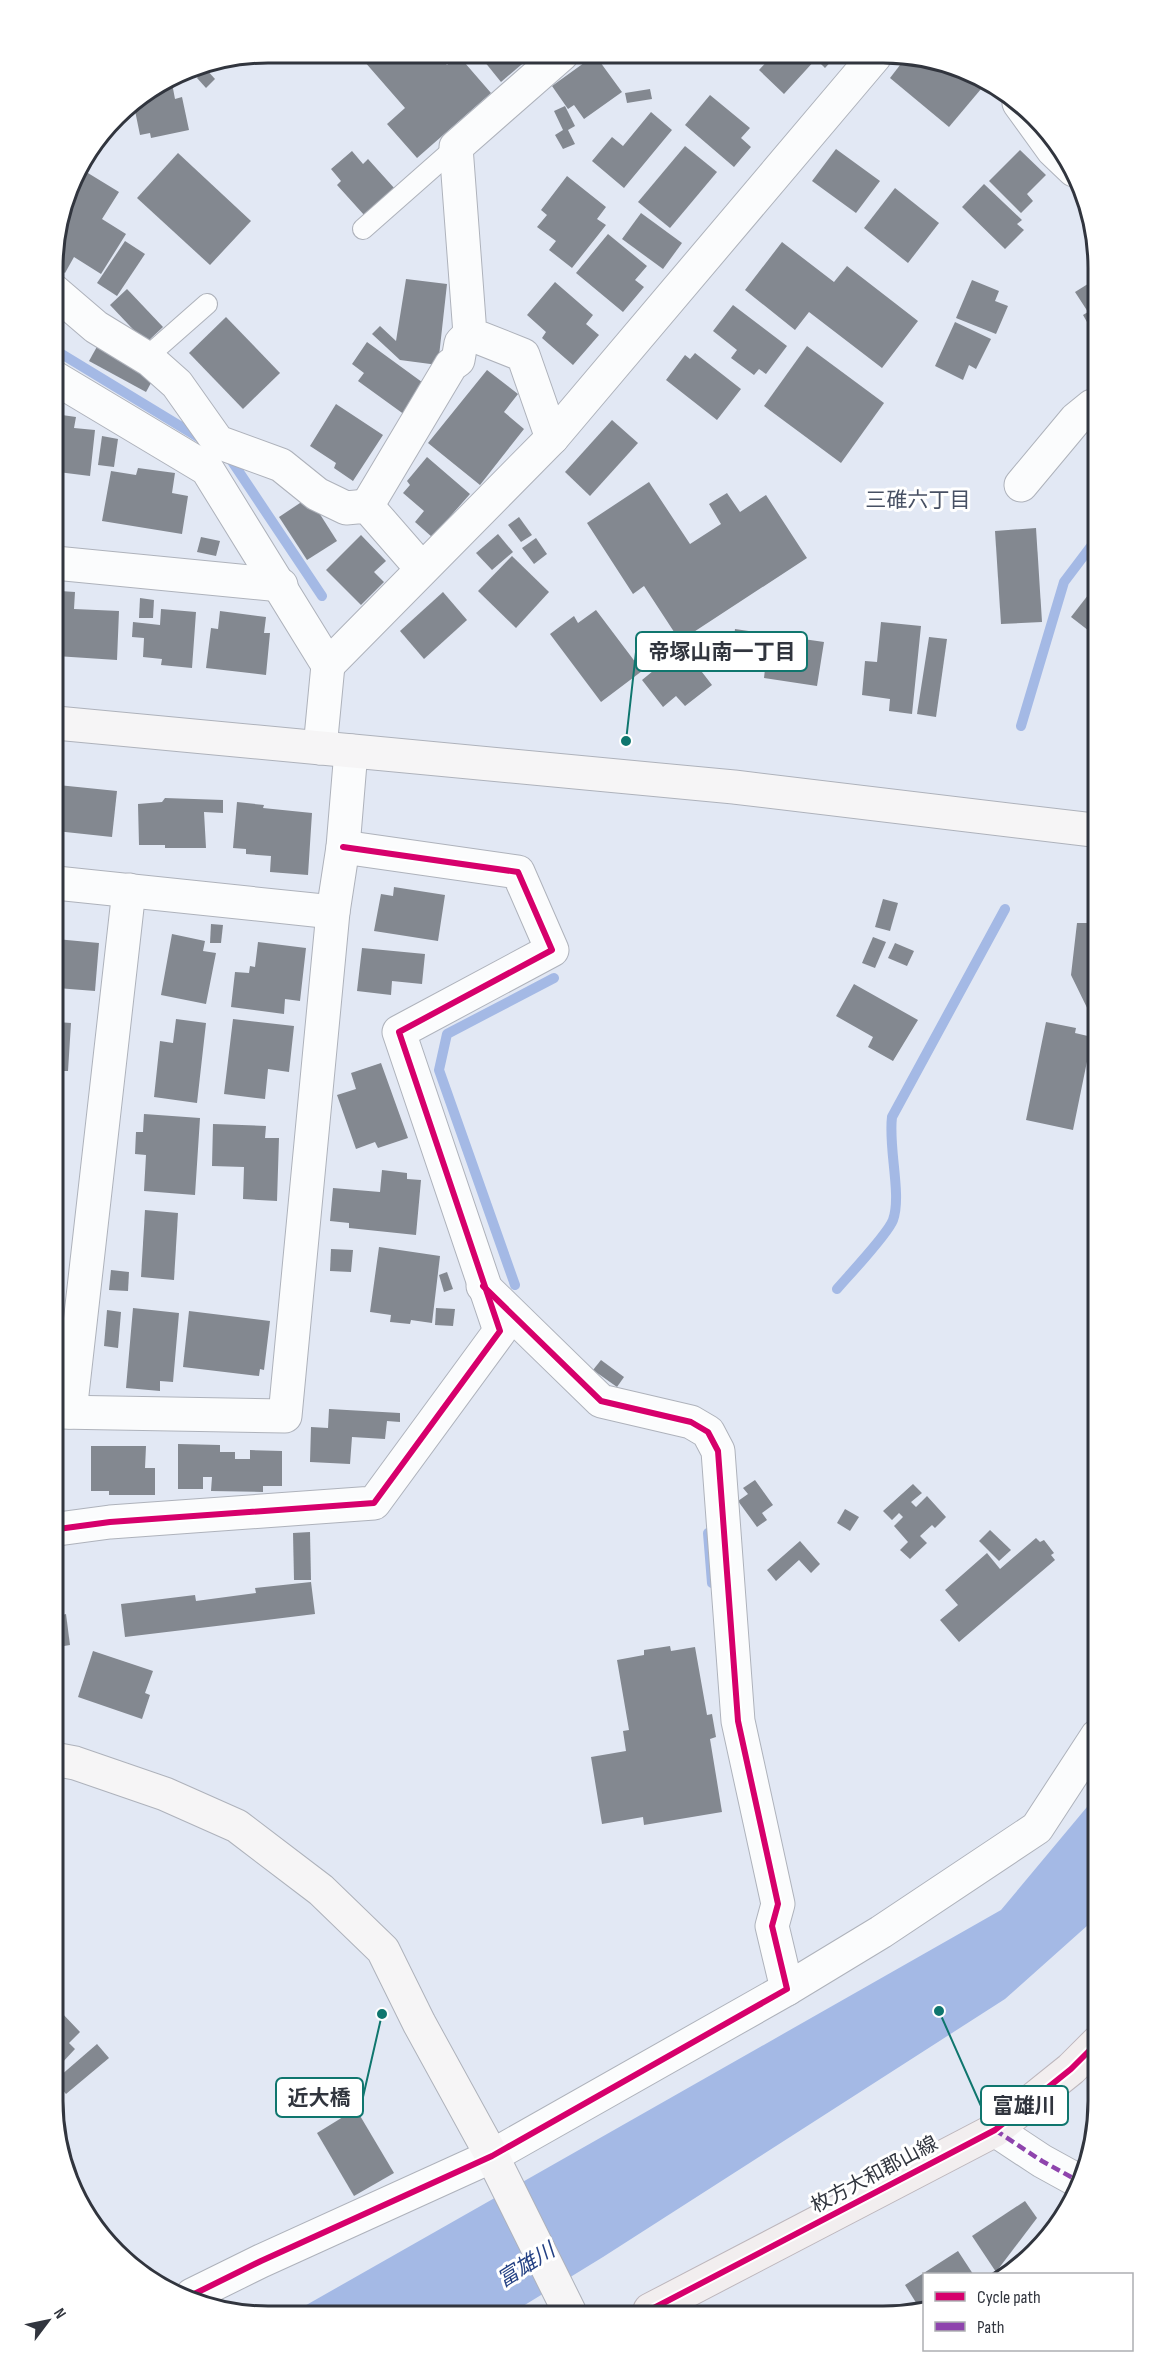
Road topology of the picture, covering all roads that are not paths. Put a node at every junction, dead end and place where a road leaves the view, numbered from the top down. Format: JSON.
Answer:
{"nodes":[{"id":1,"x":552,"y":63,"type":"edge"},
{"id":2,"x":869,"y":63,"type":"edge"},
{"id":3,"x":456,"y":147,"type":"junction"},
{"id":4,"x":363,"y":229,"type":"dead end"},
{"id":5,"x":63,"y":299,"type":"edge"},
{"id":6,"x":207,"y":304,"type":"dead end"},
{"id":7,"x":470,"y":334,"type":"junction"},
{"id":8,"x":150,"y":360,"type":"junction"},
{"id":9,"x":63,"y":382,"type":"edge"},
{"id":10,"x":1088,"y":409,"type":"edge"},
{"id":11,"x":552,"y":438,"type":"junction"},
{"id":12,"x":212,"y":456,"type":"junction"},
{"id":13,"x":1021,"y":485,"type":"dead end"},
{"id":14,"x":367,"y":506,"type":"junction"},
{"id":15,"x":63,"y":564,"type":"edge"},
{"id":16,"x":422,"y":569,"type":"junction"},
{"id":17,"x":281,"y":585,"type":"junction"},
{"id":18,"x":328,"y":665,"type":"junction"},
{"id":19,"x":63,"y":724,"type":"edge"},
{"id":20,"x":336,"y":750,"type":"junction"},
{"id":21,"x":1088,"y":829,"type":"edge"},
{"id":22,"x":343,"y":847,"type":"junction"},
{"id":23,"x":63,"y":884,"type":"edge"},
{"id":24,"x":129,"y":890,"type":"junction"},
{"id":25,"x":333,"y":912,"type":"junction"},
{"id":26,"x":483,"y":1286,"type":"junction"},
{"id":27,"x":64,"y":1412,"type":"edge"},
{"id":28,"x":63,"y":1528,"type":"edge"},
{"id":29,"x":1088,"y":1750,"type":"edge"},
{"id":30,"x":63,"y":1761,"type":"edge"},
{"id":31,"x":787,"y":1989,"type":"junction"},
{"id":32,"x":1088,"y":2052,"type":"edge"},
{"id":33,"x":995,"y":2130,"type":"junction"},
{"id":34,"x":492,"y":2156,"type":"junction"},
{"id":35,"x":1073,"y":2178,"type":"edge"},
{"id":36,"x":196,"y":2293,"type":"edge"},
{"id":37,"x":562,"y":2299,"type":"edge"},
{"id":38,"x":658,"y":2306,"type":"edge"}],
"edges":[{"from":1,"to":3,"type":"street"},
{"from":2,"to":11,"type":"street"},
{"from":3,"to":4,"type":"lane"},
{"from":3,"to":7,"type":"street"},
{"from":5,"to":8,"type":"street"},
{"from":6,"to":8,"type":"lane"},
{"from":7,"to":11,"type":"street"},
{"from":7,"to":14,"type":"street"},
{"from":8,"to":12,"type":"street"},
{"from":9,"to":12,"type":"street"},
{"from":10,"to":13,"type":"street"},
{"from":11,"to":16,"type":"street"},
{"from":12,"to":14,"type":"street"},
{"from":12,"to":17,"type":"street"},
{"from":14,"to":16,"type":"street"},
{"from":15,"to":17,"type":"street"},
{"from":16,"to":18,"type":"street"},
{"from":17,"to":18,"type":"street"},
{"from":18,"to":20,"type":"street"},
{"from":19,"to":20,"type":"street"},
{"from":20,"to":21,"type":"street"},
{"from":20,"to":22,"type":"street"},
{"from":22,"to":25,"type":"street"},
{"from":22,"to":26,"type":"street"},
{"from":23,"to":24,"type":"street"},
{"from":24,"to":25,"type":"street"},
{"from":24,"to":27,"type":"street"},
{"from":25,"to":27,"type":"street"},
{"from":26,"to":28,"type":"street"},
{"from":26,"to":31,"type":"street"},
{"from":29,"to":31,"type":"street"},
{"from":30,"to":34,"type":"street"},
{"from":31,"to":34,"type":"street"},
{"from":32,"to":33,"type":"main road","name":"枚方大和郡山線"},
{"from":33,"to":35,"type":"street"},
{"from":33,"to":38,"type":"main road","name":"枚方大和郡山線"},
{"from":34,"to":36,"type":"street"},
{"from":34,"to":37,"type":"street"}]}
